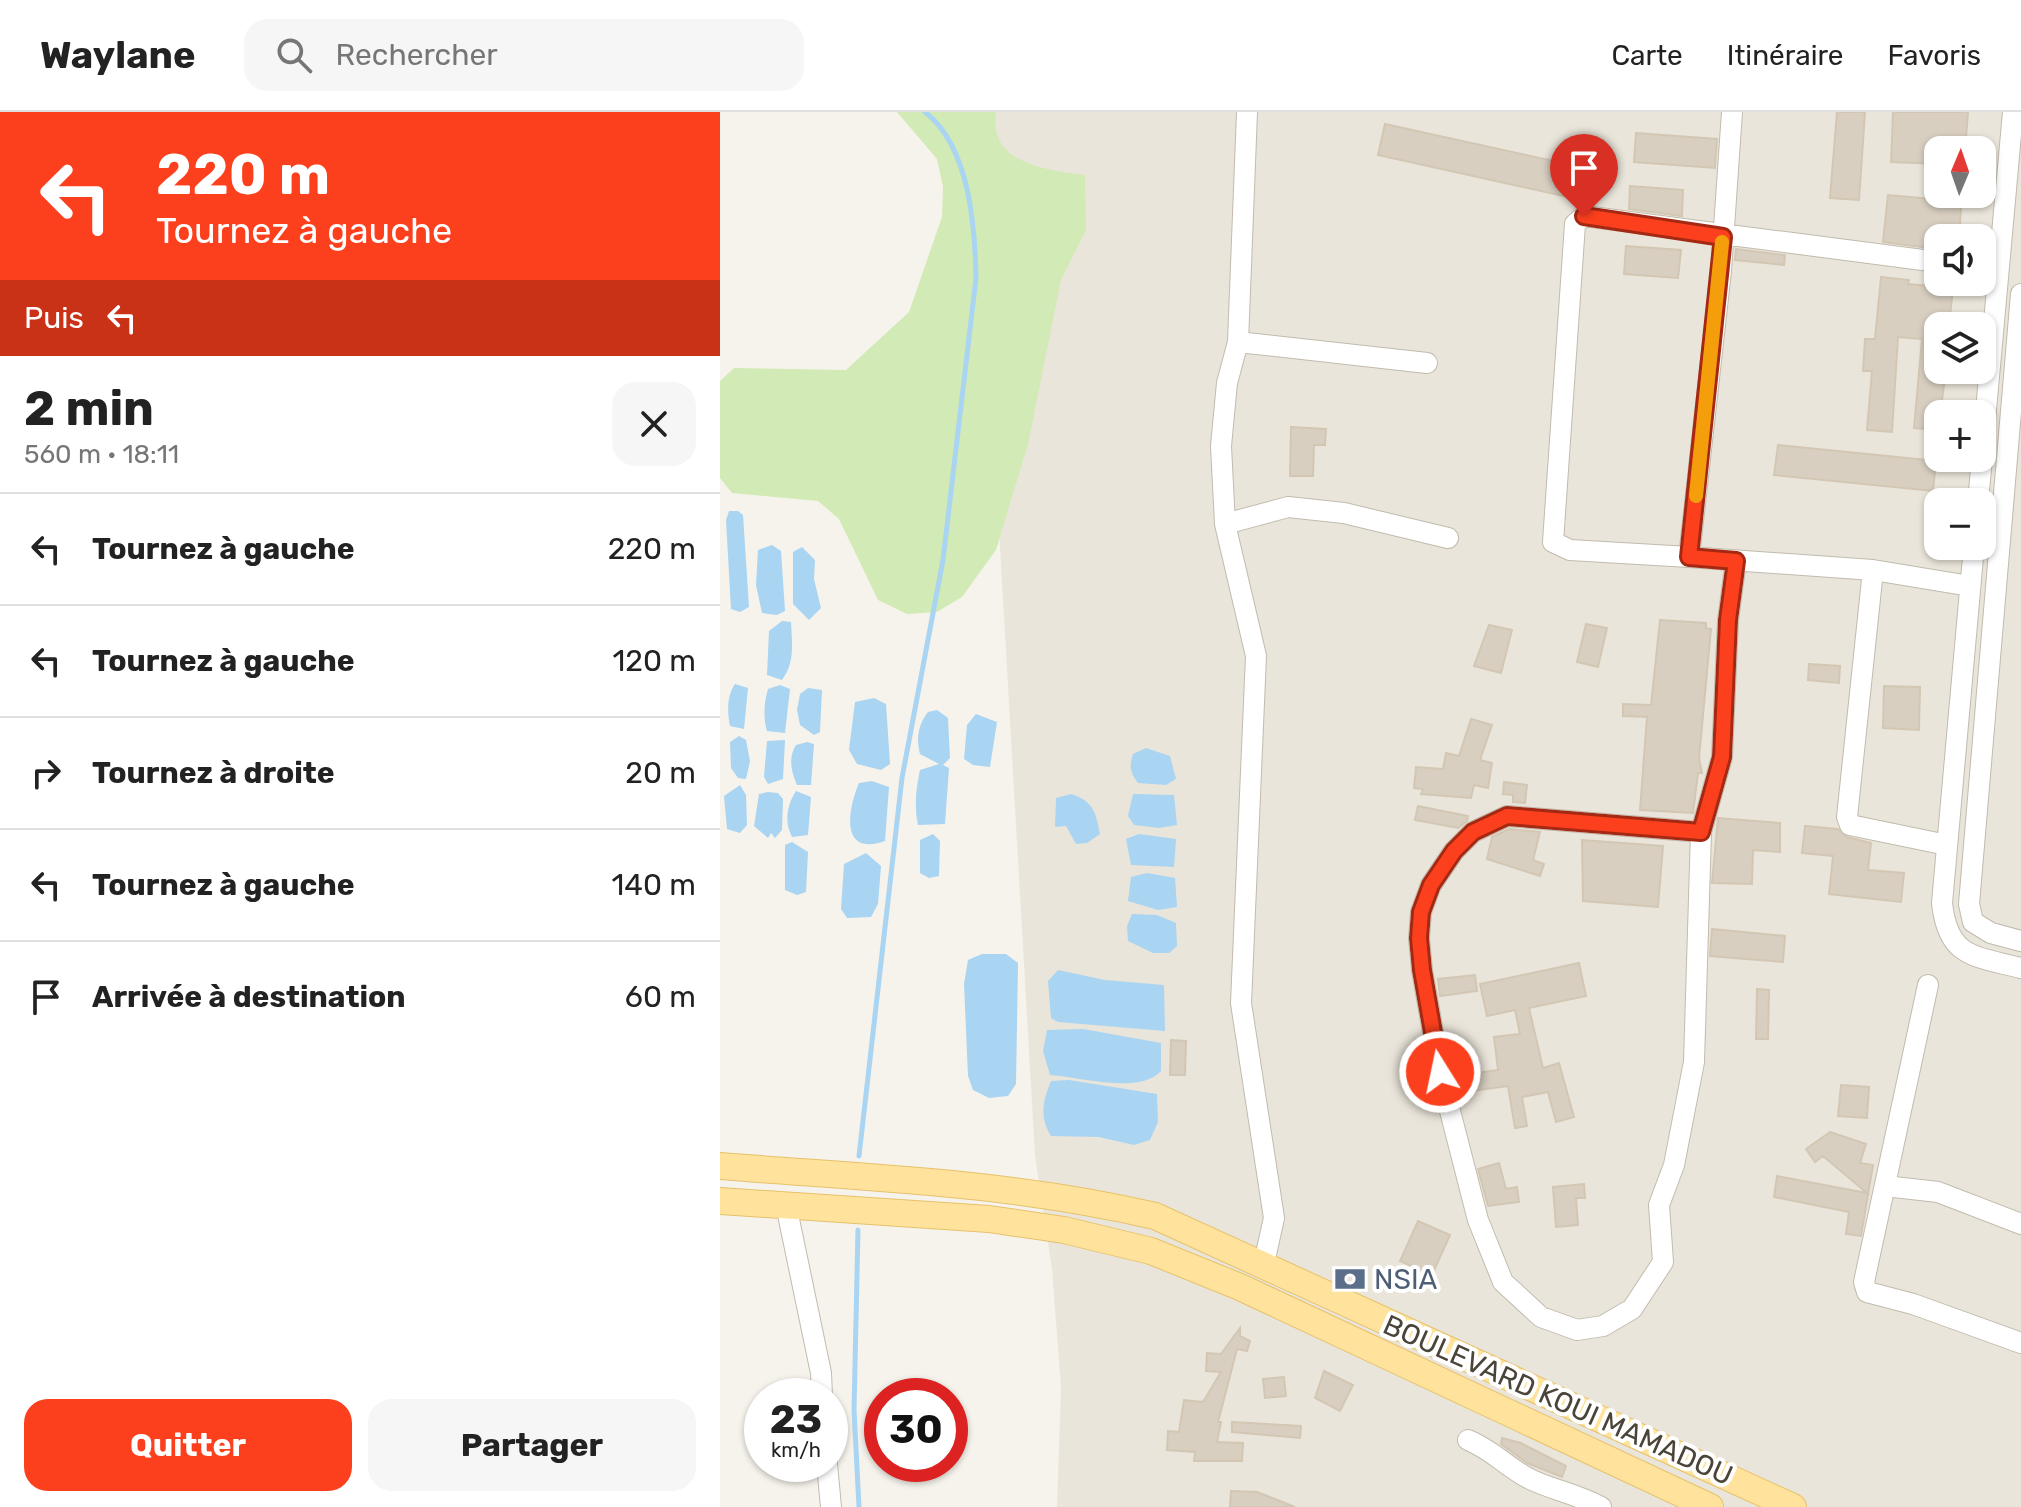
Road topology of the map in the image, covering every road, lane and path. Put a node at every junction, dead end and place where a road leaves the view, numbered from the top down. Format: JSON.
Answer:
{"nodes":[{"id":1,"x":1247,"y":112,"type":"edge"},
{"id":2,"x":1732,"y":112,"type":"edge"},
{"id":3,"x":2013,"y":112,"type":"edge"},
{"id":4,"x":1996,"y":227,"type":"edge"},
{"id":5,"x":1723,"y":237,"type":"junction"},
{"id":6,"x":1924,"y":260,"type":"edge"},
{"id":7,"x":2021,"y":294,"type":"edge"},
{"id":8,"x":1989,"y":296,"type":"edge"},
{"id":9,"x":1238,"y":342,"type":"junction"},
{"id":10,"x":1427,"y":363,"type":"dead end"},
{"id":11,"x":1984,"y":400,"type":"edge"},
{"id":12,"x":1225,"y":524,"type":"junction"},
{"id":13,"x":1448,"y":538,"type":"dead end"},
{"id":14,"x":1689,"y":557,"type":"junction"},
{"id":15,"x":1973,"y":560,"type":"edge"},
{"id":16,"x":1736,"y":561,"type":"junction"},
{"id":17,"x":1873,"y":570,"type":"junction"},
{"id":18,"x":1970,"y":586,"type":"junction"},
{"id":19,"x":1701,"y":832,"type":"junction"},
{"id":20,"x":1947,"y":845,"type":"junction"},
{"id":21,"x":1973,"y":922,"type":"junction"},
{"id":22,"x":1945,"y":930,"type":"junction"},
{"id":23,"x":2021,"y":941,"type":"edge"},
{"id":24,"x":2021,"y":968,"type":"edge"},
{"id":25,"x":1928,"y":985,"type":"dead end"},
{"id":26,"x":720,"y":1166,"type":"edge"},
{"id":27,"x":1885,"y":1186,"type":"junction"},
{"id":28,"x":720,"y":1201,"type":"edge"},
{"id":29,"x":786,"y":1205,"type":"junction"},
{"id":30,"x":2019,"y":1217,"type":"edge"},
{"id":31,"x":1264,"y":1263,"type":"junction"},
{"id":32,"x":2021,"y":1343,"type":"edge"},
{"id":33,"x":821,"y":1378,"type":"edge"},
{"id":34,"x":1468,"y":1440,"type":"dead end"},
{"id":35,"x":829,"y":1482,"type":"edge"},
{"id":36,"x":1694,"y":1504,"type":"edge"},
{"id":37,"x":831,"y":1507,"type":"edge"},
{"id":38,"x":1601,"y":1507,"type":"edge"},
{"id":39,"x":1793,"y":1507,"type":"edge"}],
"edges":[{"from":1,"to":9,"type":"street"},
{"from":2,"to":5,"type":"street"},
{"from":3,"to":4,"type":"street"},
{"from":5,"to":6,"type":"street"},
{"from":5,"to":14,"type":"street"},
{"from":5,"to":14,"type":"street"},
{"from":7,"to":21,"type":"street"},
{"from":8,"to":11,"type":"street"},
{"from":9,"to":10,"type":"street"},
{"from":9,"to":12,"type":"street"},
{"from":12,"to":13,"type":"street"},
{"from":12,"to":31,"type":"street"},
{"from":14,"to":16,"type":"street"},
{"from":15,"to":18,"type":"street"},
{"from":16,"to":17,"type":"street"},
{"from":16,"to":19,"type":"street"},
{"from":17,"to":18,"type":"street"},
{"from":17,"to":20,"type":"street"},
{"from":18,"to":20,"type":"street"},
{"from":19,"to":19,"type":"street"},
{"from":20,"to":22,"type":"street"},
{"from":21,"to":22,"type":"street"},
{"from":21,"to":23,"type":"street"},
{"from":22,"to":24,"type":"street"},
{"from":25,"to":27,"type":"street"},
{"from":26,"to":31,"type":"main road","name":"BOULEVARD KOUI MAMADOU"},
{"from":27,"to":30,"type":"street"},
{"from":27,"to":32,"type":"street"},
{"from":28,"to":29,"type":"main road","name":"BOULEVARD KOUI MAMADOU"},
{"from":29,"to":33,"type":"street"},
{"from":29,"to":36,"type":"main road","name":"BOULEVARD KOUI MAMADOU"},
{"from":31,"to":39,"type":"main road","name":"BOULEVARD KOUI MAMADOU"},
{"from":34,"to":38,"type":"street"},
{"from":35,"to":37,"type":"street"}]}
